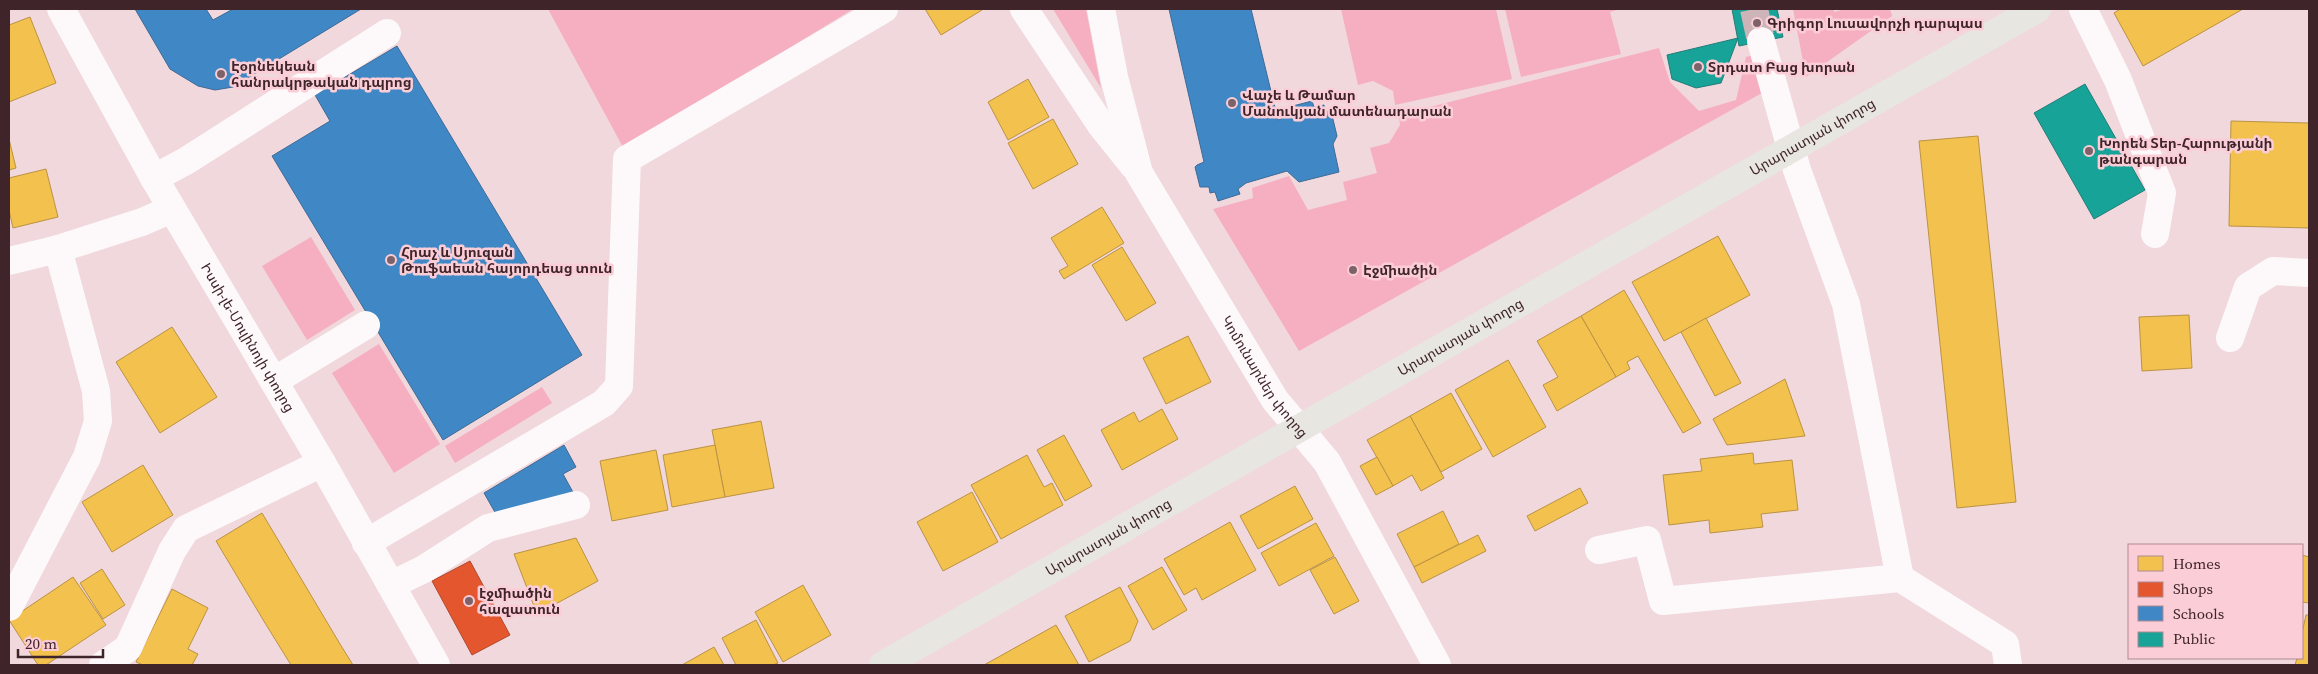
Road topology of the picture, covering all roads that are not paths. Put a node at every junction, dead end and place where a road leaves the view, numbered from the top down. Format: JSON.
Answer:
{"nodes":[{"id":1,"x":61,"y":9,"type":"edge"},
{"id":2,"x":884,"y":9,"type":"edge"},
{"id":3,"x":1024,"y":9,"type":"edge"},
{"id":4,"x":1101,"y":9,"type":"edge"},
{"id":5,"x":2037,"y":9,"type":"edge"},
{"id":6,"x":2083,"y":9,"type":"edge"},
{"id":7,"x":387,"y":33,"type":"dead end"},
{"id":8,"x":1761,"y":41,"type":"tunnel mouth"},
{"id":9,"x":1791,"y":148,"type":"junction"},
{"id":10,"x":1139,"y":172,"type":"junction"},
{"id":11,"x":154,"y":178,"type":"junction"},
{"id":12,"x":172,"y":209,"type":"junction"},
{"id":13,"x":2155,"y":234,"type":"dead end"},
{"id":14,"x":58,"y":249,"type":"junction"},
{"id":15,"x":9,"y":261,"type":"edge"},
{"id":16,"x":2309,"y":273,"type":"edge"},
{"id":17,"x":366,"y":324,"type":"dead end"},
{"id":18,"x":2230,"y":338,"type":"dead end"},
{"id":19,"x":274,"y":381,"type":"junction"},
{"id":20,"x":1298,"y":427,"type":"junction"},
{"id":21,"x":322,"y":463,"type":"junction"},
{"id":22,"x":576,"y":505,"type":"dead end"},
{"id":23,"x":366,"y":543,"type":"junction"},
{"id":24,"x":1599,"y":550,"type":"dead end"},
{"id":25,"x":1900,"y":578,"type":"junction"},
{"id":26,"x":391,"y":585,"type":"junction"},
{"id":27,"x":9,"y":607,"type":"edge"},
{"id":28,"x":103,"y":665,"type":"edge"},
{"id":29,"x":436,"y":665,"type":"edge"},
{"id":30,"x":883,"y":665,"type":"edge"},
{"id":31,"x":1437,"y":665,"type":"edge"},
{"id":32,"x":2008,"y":665,"type":"edge"}],
"edges":[{"from":1,"to":11,"type":"street","name":"Իսսի-լե-Մուլինոյի փողոց"},
{"from":2,"to":23,"type":"street"},
{"from":3,"to":10,"type":"street"},
{"from":4,"to":10,"type":"street","name":"Կոմունարներ փողոց"},
{"from":5,"to":9,"type":"main road","name":"Արարատյան փողոց"},
{"from":6,"to":13,"type":"street"},
{"from":7,"to":11,"type":"street"},
{"from":8,"to":9,"type":"street"},
{"from":9,"to":20,"type":"main road","name":"Արարատյան փողոց"},
{"from":9,"to":25,"type":"street"},
{"from":10,"to":20,"type":"street","name":"Կոմունարներ փողոց"},
{"from":11,"to":12,"type":"street","name":"Իսսի-լե-Մուլինոյի փողոց"},
{"from":12,"to":14,"type":"street"},
{"from":12,"to":19,"type":"street","name":"Իսսի-լե-Մուլինոյի փողոց"},
{"from":14,"to":15,"type":"street"},
{"from":14,"to":27,"type":"street"},
{"from":16,"to":18,"type":"street"},
{"from":17,"to":19,"type":"street"},
{"from":19,"to":21,"type":"street","name":"Իսսի-լե-Մուլինոյի փողոց"},
{"from":20,"to":30,"type":"main road","name":"Արարատյան փողոց"},
{"from":20,"to":31,"type":"street","name":"Կոմունարներ փողոց"},
{"from":21,"to":23,"type":"street","name":"Իսսի-լե-Մուլինոյի փողոց"},
{"from":21,"to":28,"type":"street"},
{"from":22,"to":26,"type":"street"},
{"from":23,"to":26,"type":"street","name":"Իսսի-լե-Մուլինոյի փողոց"},
{"from":24,"to":25,"type":"street"},
{"from":25,"to":32,"type":"street"},
{"from":26,"to":29,"type":"street","name":"Իսսի-լե-Մուլինոյի փողոց"}]}
